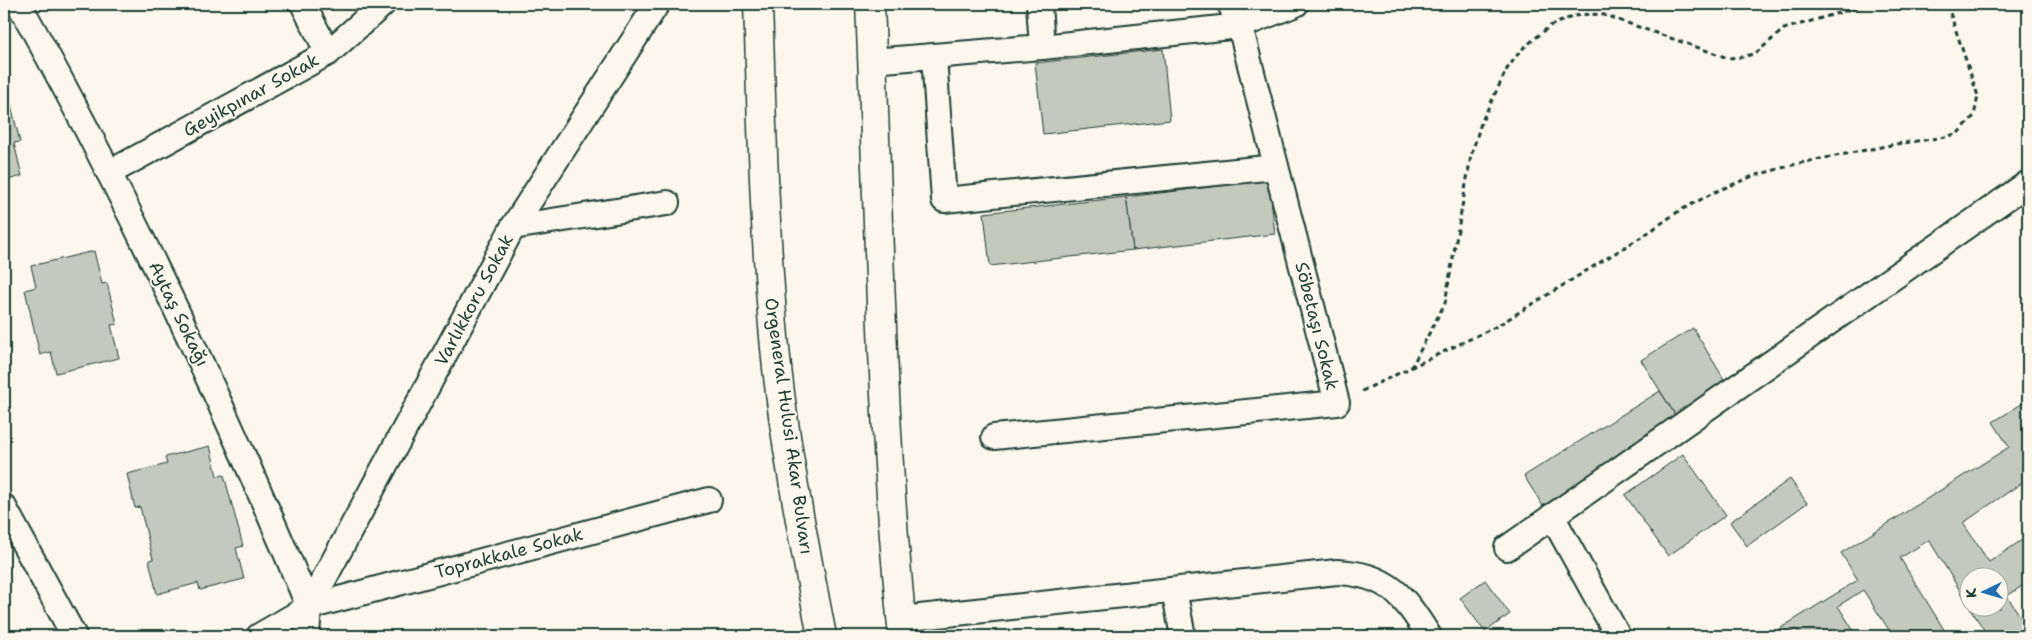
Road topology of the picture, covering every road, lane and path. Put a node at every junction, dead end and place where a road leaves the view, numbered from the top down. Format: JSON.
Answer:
{"nodes":[{"id":1,"x":19,"y":4,"type":"edge"},
{"id":2,"x":302,"y":4,"type":"edge"},
{"id":3,"x":383,"y":4,"type":"edge"},
{"id":4,"x":657,"y":4,"type":"edge"},
{"id":5,"x":758,"y":4,"type":"edge"},
{"id":6,"x":870,"y":4,"type":"edge"},
{"id":7,"x":1039,"y":4,"type":"edge"},
{"id":8,"x":1230,"y":4,"type":"edge"},
{"id":9,"x":1296,"y":4,"type":"edge"},
{"id":10,"x":1869,"y":4,"type":"edge"},
{"id":11,"x":1947,"y":4,"type":"edge"},
{"id":12,"x":1240,"y":26,"type":"junction"},
{"id":13,"x":1042,"y":48,"type":"junction"},
{"id":14,"x":328,"y":53,"type":"junction"},
{"id":15,"x":934,"y":56,"type":"junction"},
{"id":16,"x":872,"y":61,"type":"junction"},
{"id":17,"x":1276,"y":167,"type":"junction"},
{"id":18,"x":109,"y":173,"type":"junction"},
{"id":19,"x":2028,"y":183,"type":"edge"},
{"id":20,"x":667,"y":203,"type":"dead end"},
{"id":21,"x":513,"y":227,"type":"junction"},
{"id":22,"x":1411,"y":369,"type":"junction"},
{"id":23,"x":1337,"y":403,"type":"junction"},
{"id":24,"x":994,"y":436,"type":"dead end"},
{"id":25,"x":709,"y":500,"type":"dead end"},
{"id":26,"x":4,"y":507,"type":"edge"},
{"id":27,"x":1552,"y":516,"type":"junction"},
{"id":28,"x":1507,"y":548,"type":"dead end"},
{"id":29,"x":1174,"y":590,"type":"junction"},
{"id":30,"x":309,"y":607,"type":"junction"},
{"id":31,"x":902,"y":628,"type":"edge"},
{"id":32,"x":74,"y":636,"type":"edge"},
{"id":33,"x":259,"y":636,"type":"edge"},
{"id":34,"x":307,"y":636,"type":"edge"},
{"id":35,"x":822,"y":636,"type":"edge"},
{"id":36,"x":1183,"y":636,"type":"edge"},
{"id":37,"x":1429,"y":636,"type":"edge"},
{"id":38,"x":1618,"y":636,"type":"edge"}],
"edges":[{"from":1,"to":18,"type":"street","name":"Aytaş Sokağı"},
{"from":2,"to":14,"type":"street"},
{"from":3,"to":14,"type":"street","name":"Geyikpınar Sokak"},
{"from":4,"to":21,"type":"street","name":"Varlıkkoru Sokak"},
{"from":5,"to":35,"type":"main road","name":"Orgeneral Hulusi Akar Bulvarı"},
{"from":6,"to":16,"type":"main road"},
{"from":7,"to":13,"type":"street"},
{"from":8,"to":12,"type":"street","name":"Söbetaşı Sokak"},
{"from":9,"to":12,"type":"street"},
{"from":10,"to":22,"type":"path"},
{"from":11,"to":22,"type":"path"},
{"from":12,"to":13,"type":"street"},
{"from":12,"to":17,"type":"street","name":"Söbetaşı Sokak"},
{"from":13,"to":15,"type":"street"},
{"from":14,"to":18,"type":"street","name":"Geyikpınar Sokak"},
{"from":15,"to":16,"type":"street"},
{"from":15,"to":17,"type":"street"},
{"from":16,"to":31,"type":"main road"},
{"from":17,"to":23,"type":"street","name":"Söbetaşı Sokak"},
{"from":18,"to":30,"type":"street","name":"Aytaş Sokağı"},
{"from":19,"to":27,"type":"street"},
{"from":20,"to":21,"type":"street"},
{"from":21,"to":30,"type":"street","name":"Varlıkkoru Sokak"},
{"from":22,"to":23,"type":"path"},
{"from":23,"to":24,"type":"street","name":"Söbetaşı Sokak"},
{"from":25,"to":30,"type":"street","name":"Toprakkale Sokak"},
{"from":26,"to":32,"type":"street"},
{"from":27,"to":28,"type":"street"},
{"from":27,"to":38,"type":"street"},
{"from":29,"to":31,"type":"street"},
{"from":29,"to":36,"type":"street"},
{"from":29,"to":37,"type":"street"},
{"from":30,"to":33,"type":"street","name":"Toprakkale Sokak"},
{"from":30,"to":34,"type":"street","name":"Aytaş Sokağı"}]}
